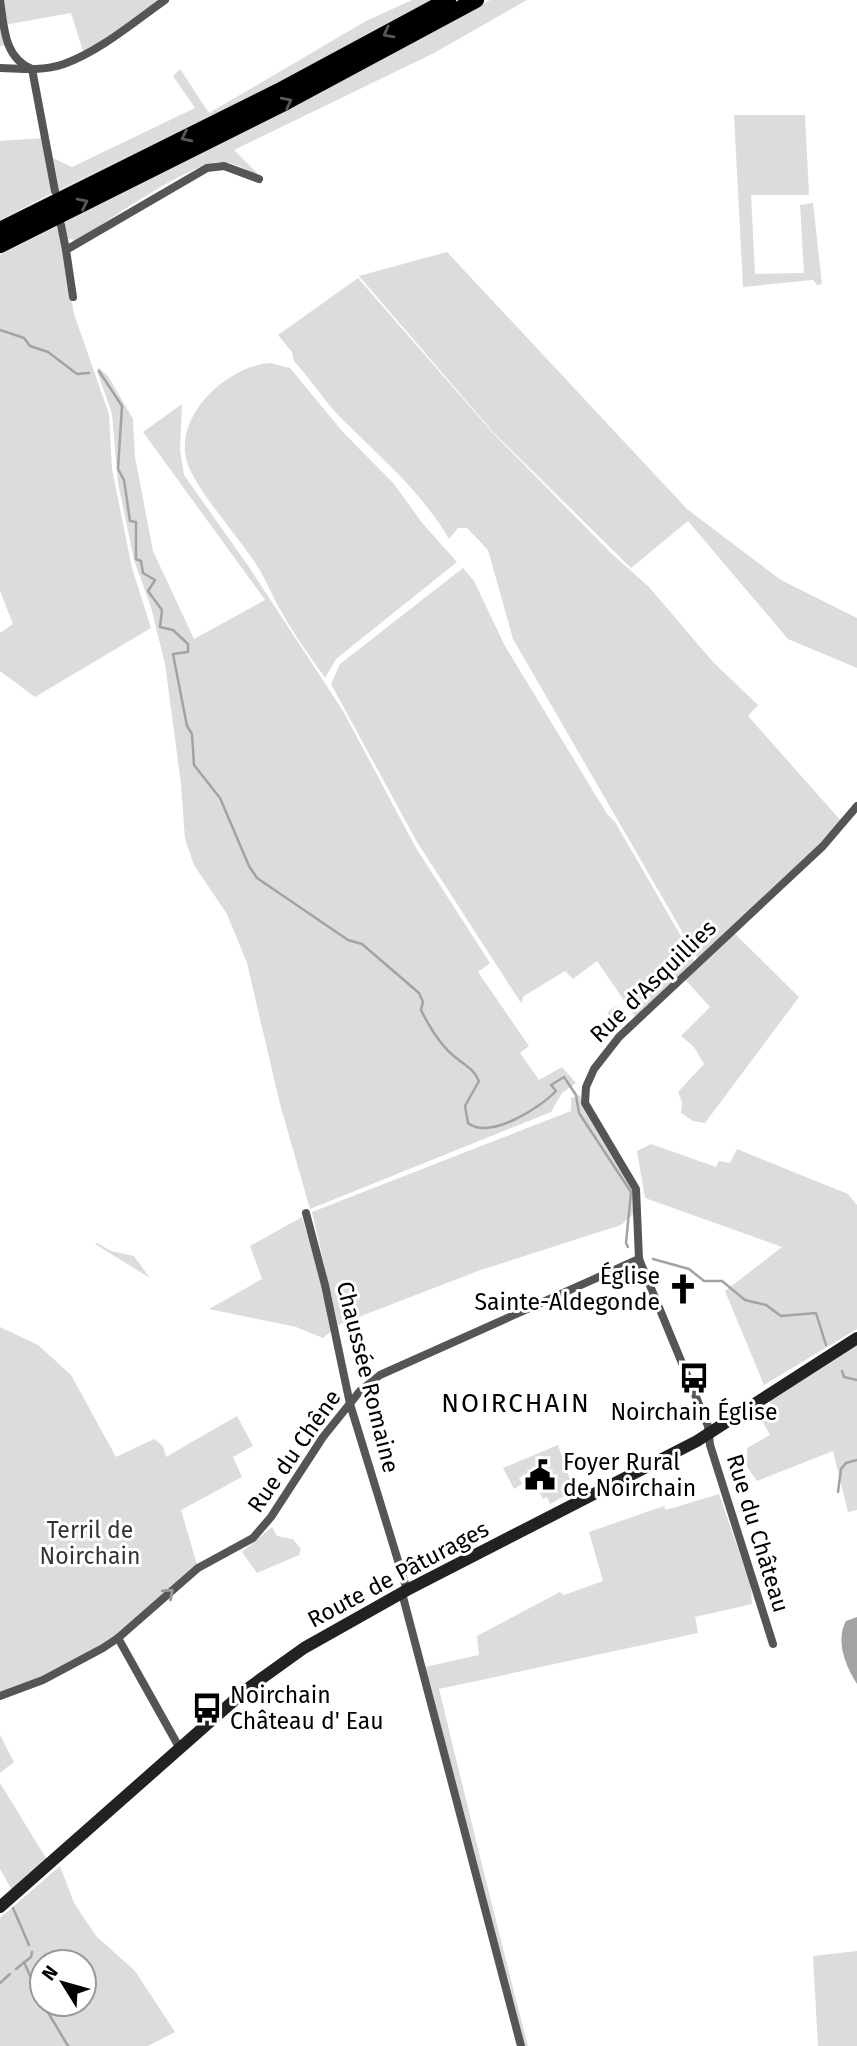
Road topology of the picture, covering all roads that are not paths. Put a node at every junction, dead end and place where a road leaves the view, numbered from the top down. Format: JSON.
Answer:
{"nodes":[{"id":1,"x":0,"y":0,"type":"edge"},
{"id":2,"x":164,"y":0,"type":"edge"},
{"id":3,"x":448,"y":0,"type":"edge"},
{"id":4,"x":475,"y":0,"type":"edge"},
{"id":5,"x":0,"y":68,"type":"edge"},
{"id":6,"x":32,"y":69,"type":"junction"},
{"id":7,"x":259,"y":179,"type":"dead end"},
{"id":8,"x":55,"y":191,"type":"dead end"},
{"id":9,"x":61,"y":225,"type":"dead end"},
{"id":10,"x":0,"y":230,"type":"edge"},
{"id":11,"x":0,"y":244,"type":"edge"},
{"id":12,"x":66,"y":250,"type":"junction"},
{"id":13,"x":73,"y":298,"type":"dead end"},
{"id":14,"x":857,"y":806,"type":"edge"},
{"id":15,"x":306,"y":1213,"type":"dead end"},
{"id":16,"x":639,"y":1259,"type":"junction"},
{"id":17,"x":857,"y":1338,"type":"edge"},
{"id":18,"x":350,"y":1404,"type":"junction"},
{"id":19,"x":708,"y":1434,"type":"junction"},
{"id":20,"x":405,"y":1592,"type":"junction"},
{"id":21,"x":118,"y":1638,"type":"junction"},
{"id":22,"x":773,"y":1644,"type":"dead end"},
{"id":23,"x":0,"y":1696,"type":"edge"},
{"id":24,"x":179,"y":1747,"type":"junction"},
{"id":25,"x":0,"y":1907,"type":"edge"},
{"id":26,"x":521,"y":2046,"type":"edge"}],
"edges":[{"from":1,"to":6,"type":"street"},
{"from":2,"to":6,"type":"street"},
{"from":3,"to":10,"type":"highway","one_way":true},
{"from":11,"to":4,"type":"highway","one_way":true},
{"from":5,"to":6,"type":"street"},
{"from":6,"to":8,"type":"street"},
{"from":7,"to":12,"type":"street"},
{"from":9,"to":12,"type":"street"},
{"from":12,"to":13,"type":"street"},
{"from":14,"to":16,"type":"street","name":"Rue d'Asquillies"},
{"from":15,"to":18,"type":"street","name":"Chaussée Romaine"},
{"from":16,"to":18,"type":"street","name":"Rue du Chêne"},
{"from":16,"to":19,"type":"street","name":"Rue d'Asquillies"},
{"from":17,"to":19,"type":"main road","name":"Route de Pâturages"},
{"from":18,"to":20,"type":"street","name":"Chaussée Romaine"},
{"from":21,"to":18,"type":"street","name":"Rue du Chêne","one_way":true},
{"from":19,"to":20,"type":"main road","name":"Route de Pâturages"},
{"from":19,"to":22,"type":"street","name":"Rue du Château"},
{"from":20,"to":24,"type":"main road","name":"Route de Pâturages"},
{"from":20,"to":26,"type":"street","name":"Chaussée Romaine"},
{"from":21,"to":23,"type":"street","name":"Rue du Chêne"},
{"from":21,"to":24,"type":"street"},
{"from":24,"to":25,"type":"main road","name":"Route de Pâturages"}]}
